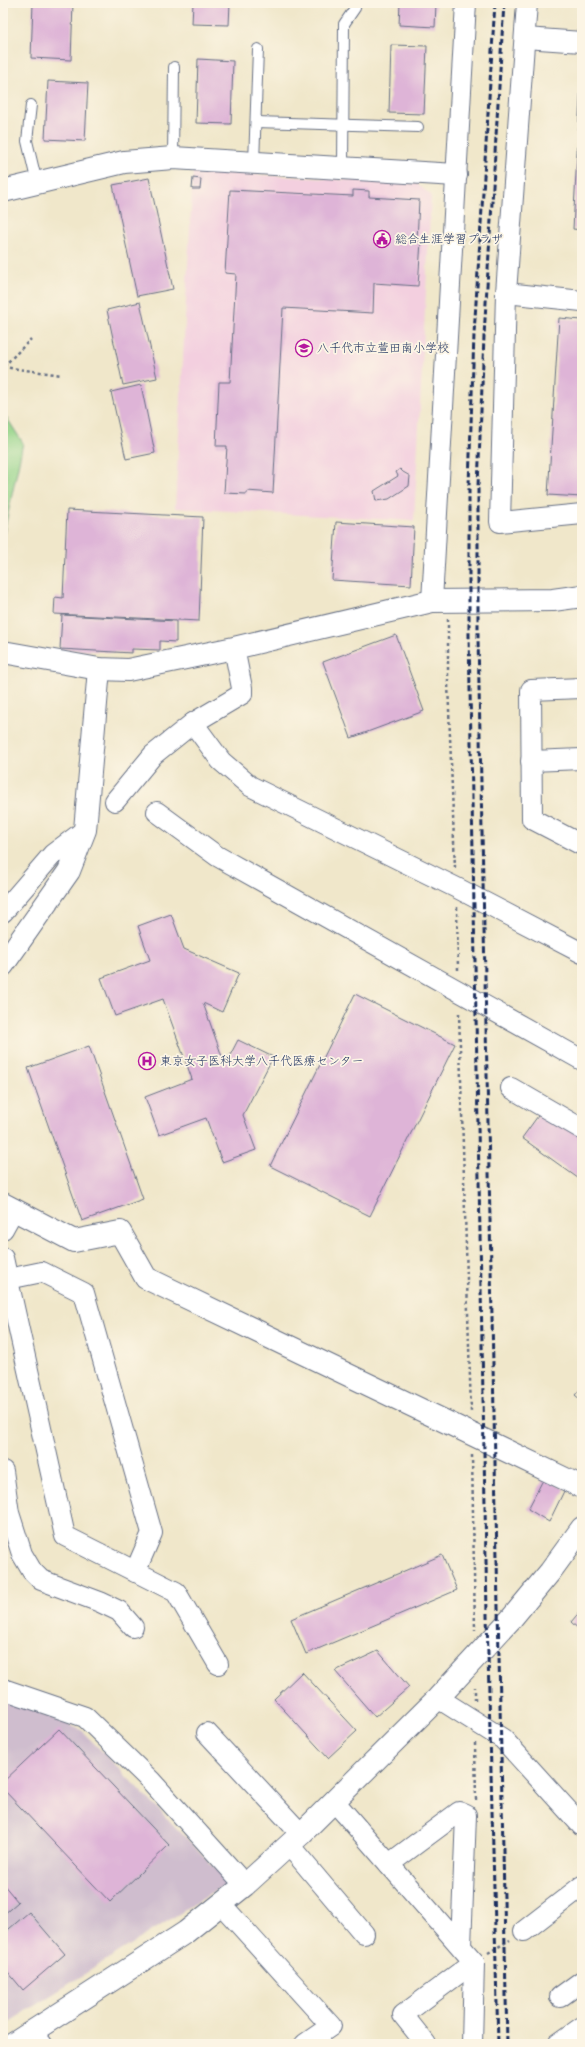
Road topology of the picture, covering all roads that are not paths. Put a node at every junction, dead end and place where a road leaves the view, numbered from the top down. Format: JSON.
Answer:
{"nodes":[{"id":1,"x":356,"y":3,"type":"edge"},
{"id":2,"x":466,"y":3,"type":"edge"},
{"id":3,"x":527,"y":3,"type":"edge"},
{"id":4,"x":525,"y":38,"type":"junction"},
{"id":5,"x":582,"y":42,"type":"edge"},
{"id":6,"x":258,"y":49,"type":"dead end"},
{"id":7,"x":174,"y":67,"type":"dead end"},
{"id":8,"x":31,"y":105,"type":"dead end"},
{"id":9,"x":256,"y":122,"type":"junction"},
{"id":10,"x":344,"y":126,"type":"junction"},
{"id":11,"x":418,"y":127,"type":"dead end"},
{"id":12,"x":173,"y":158,"type":"junction"},
{"id":13,"x":254,"y":163,"type":"junction"},
{"id":14,"x":343,"y":168,"type":"junction"},
{"id":15,"x":456,"y":175,"type":"junction"},
{"id":16,"x":37,"y":183,"type":"junction"},
{"id":17,"x":3,"y":191,"type":"edge"},
{"id":18,"x":506,"y":293,"type":"junction"},
{"id":19,"x":582,"y":301,"type":"edge"},
{"id":20,"x":582,"y":514,"type":"edge"},
{"id":21,"x":582,"y":596,"type":"edge"},
{"id":22,"x":440,"y":601,"type":"junction"},
{"id":23,"x":234,"y":648,"type":"junction"},
{"id":24,"x":3,"y":652,"type":"edge"},
{"id":25,"x":99,"y":670,"type":"junction"},
{"id":26,"x":582,"y":688,"type":"edge"},
{"id":27,"x":193,"y":723,"type":"junction"},
{"id":28,"x":582,"y":759,"type":"edge"},
{"id":29,"x":531,"y":761,"type":"junction"},
{"id":30,"x":115,"y":801,"type":"dead end"},
{"id":31,"x":157,"y":812,"type":"dead end"},
{"id":32,"x":85,"y":830,"type":"junction"},
{"id":33,"x":582,"y":845,"type":"edge"},
{"id":34,"x":3,"y":912,"type":"edge"},
{"id":35,"x":582,"y":953,"type":"edge"},
{"id":36,"x":3,"y":965,"type":"edge"},
{"id":37,"x":582,"y":1060,"type":"edge"},
{"id":38,"x":512,"y":1088,"type":"dead end"},
{"id":39,"x":582,"y":1129,"type":"edge"},
{"id":40,"x":9,"y":1206,"type":"edge"},
{"id":41,"x":3,"y":1229,"type":"edge"},
{"id":42,"x":3,"y":1258,"type":"edge"},
{"id":43,"x":8,"y":1279,"type":"junction"},
{"id":44,"x":3,"y":1471,"type":"edge"},
{"id":45,"x":582,"y":1487,"type":"edge"},
{"id":46,"x":582,"y":1528,"type":"edge"},
{"id":47,"x":135,"y":1572,"type":"junction"},
{"id":48,"x":133,"y":1628,"type":"dead end"},
{"id":49,"x":218,"y":1664,"type":"dead end"},
{"id":50,"x":3,"y":1689,"type":"edge"},
{"id":51,"x":438,"y":1698,"type":"junction"},
{"id":52,"x":207,"y":1733,"type":"dead end"},
{"id":53,"x":334,"y":1801,"type":"junction"},
{"id":54,"x":582,"y":1826,"type":"edge"},
{"id":55,"x":295,"y":1840,"type":"junction"},
{"id":56,"x":389,"y":1864,"type":"junction"},
{"id":57,"x":245,"y":1885,"type":"junction"},
{"id":58,"x":582,"y":1886,"type":"edge"},
{"id":59,"x":221,"y":1904,"type":"junction"},
{"id":60,"x":524,"y":1931,"type":"road end"},
{"id":61,"x":364,"y":1934,"type":"dead end"},
{"id":62,"x":461,"y":1946,"type":"junction"},
{"id":63,"x":474,"y":1962,"type":"junction"},
{"id":64,"x":582,"y":1981,"type":"edge"},
{"id":65,"x":560,"y":1996,"type":"dead end"},
{"id":66,"x":582,"y":2027,"type":"edge"},
{"id":67,"x":29,"y":2040,"type":"edge"},
{"id":68,"x":311,"y":2042,"type":"edge"},
{"id":69,"x":426,"y":2044,"type":"edge"},
{"id":70,"x":472,"y":2044,"type":"edge"},
{"id":71,"x":558,"y":2044,"type":"edge"}],
"edges":[{"from":1,"to":10,"type":"lane"},
{"from":2,"to":15,"type":"street"},
{"from":3,"to":4,"type":"street"},
{"from":4,"to":5,"type":"street"},
{"from":4,"to":18,"type":"street"},
{"from":6,"to":9,"type":"lane"},
{"from":7,"to":12,"type":"lane"},
{"from":8,"to":16,"type":"lane"},
{"from":9,"to":10,"type":"lane"},
{"from":9,"to":13,"type":"lane"},
{"from":10,"to":11,"type":"lane"},
{"from":10,"to":14,"type":"lane"},
{"from":12,"to":13,"type":"street"},
{"from":12,"to":16,"type":"street"},
{"from":13,"to":14,"type":"street"},
{"from":14,"to":15,"type":"street"},
{"from":15,"to":22,"type":"street"},
{"from":16,"to":17,"type":"street"},
{"from":18,"to":19,"type":"street"},
{"from":18,"to":20,"type":"street"},
{"from":21,"to":22,"type":"street"},
{"from":22,"to":23,"type":"street"},
{"from":23,"to":25,"type":"street"},
{"from":23,"to":27,"type":"street"},
{"from":24,"to":25,"type":"street"},
{"from":25,"to":32,"type":"street"},
{"from":26,"to":29,"type":"street"},
{"from":27,"to":30,"type":"street"},
{"from":27,"to":35,"type":"street"},
{"from":28,"to":29,"type":"street"},
{"from":29,"to":33,"type":"street"},
{"from":31,"to":37,"type":"street"},
{"from":32,"to":34,"type":"street"},
{"from":32,"to":36,"type":"street"},
{"from":38,"to":39,"type":"street"},
{"from":40,"to":41,"type":"street"},
{"from":40,"to":45,"type":"street"},
{"from":42,"to":43,"type":"street"},
{"from":43,"to":47,"type":"street"},
{"from":43,"to":47,"type":"street"},
{"from":44,"to":48,"type":"street"},
{"from":46,"to":51,"type":"street"},
{"from":47,"to":49,"type":"street"},
{"from":50,"to":57,"type":"street"},
{"from":51,"to":53,"type":"street"},
{"from":51,"to":54,"type":"street"},
{"from":52,"to":55,"type":"street"},
{"from":53,"to":55,"type":"street"},
{"from":53,"to":56,"type":"street"},
{"from":55,"to":57,"type":"street"},
{"from":55,"to":61,"type":"street"},
{"from":56,"to":62,"type":"street"},
{"from":56,"to":62,"type":"street"},
{"from":57,"to":59,"type":"street"},
{"from":58,"to":60,"type":"street"},
{"from":59,"to":67,"type":"street"},
{"from":59,"to":68,"type":"street"},
{"from":62,"to":63,"type":"street"},
{"from":63,"to":69,"type":"street"},
{"from":63,"to":70,"type":"street"},
{"from":64,"to":65,"type":"street"},
{"from":66,"to":71,"type":"street"}]}
